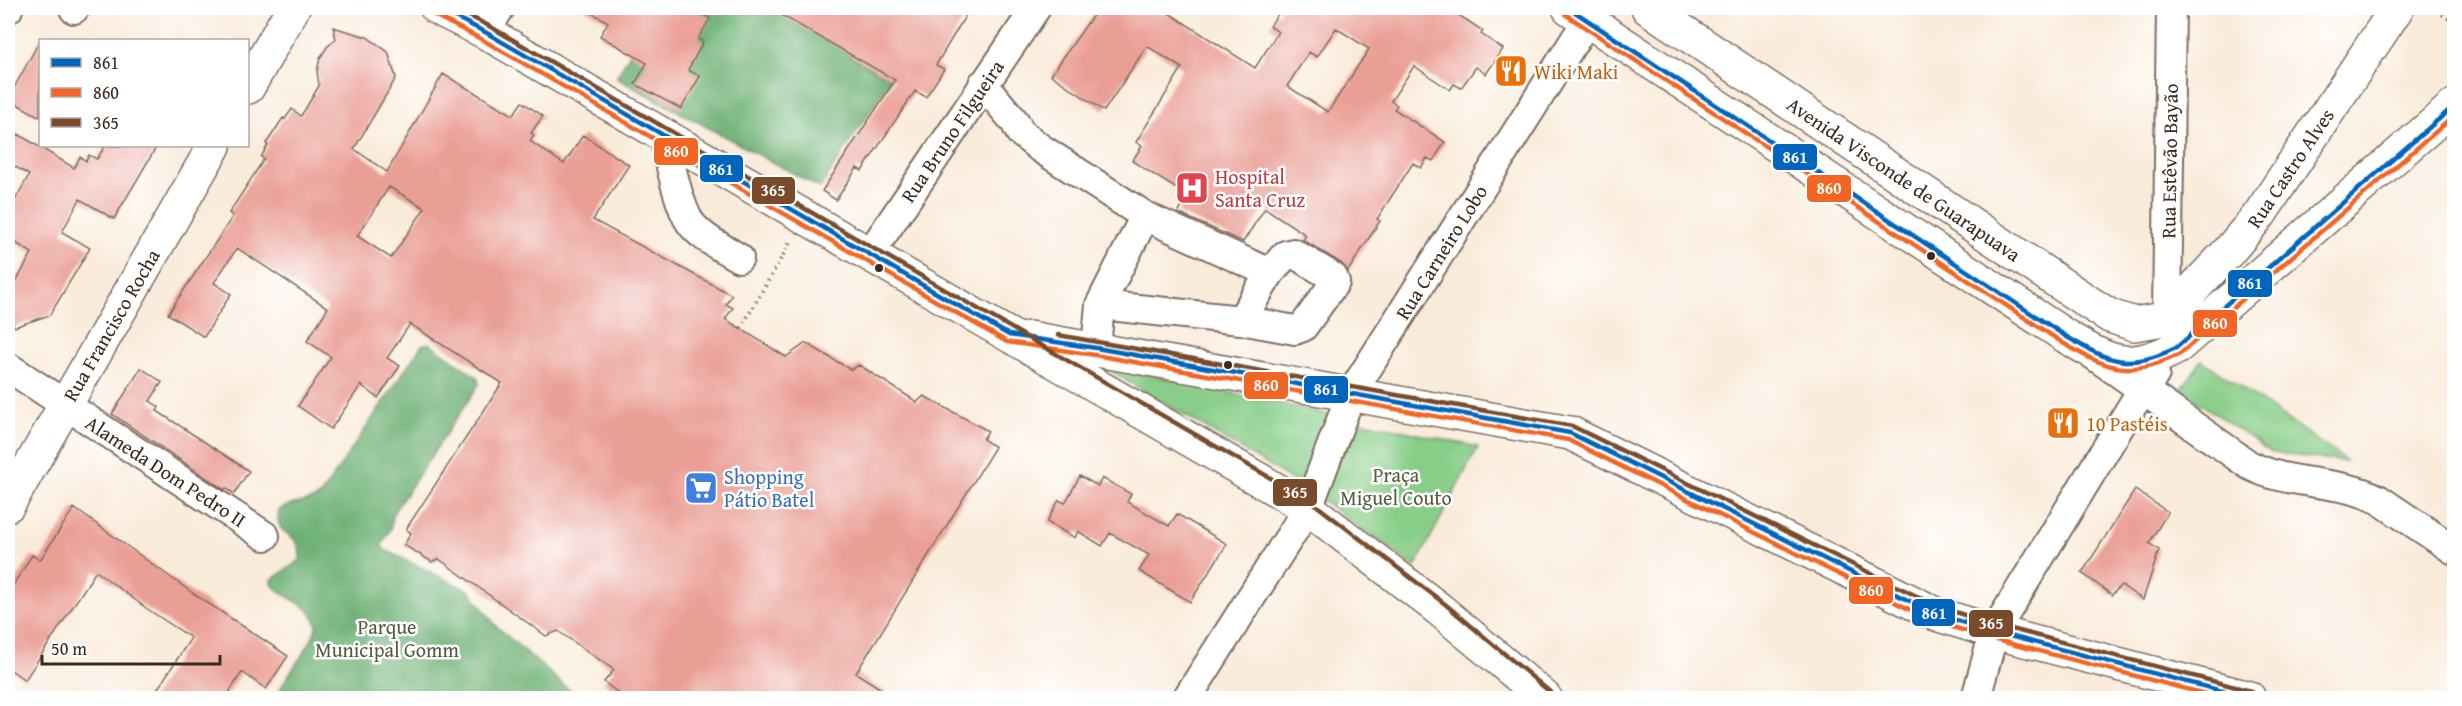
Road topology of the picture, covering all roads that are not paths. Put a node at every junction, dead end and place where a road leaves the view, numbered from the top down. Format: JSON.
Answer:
{"nodes":[{"id":1,"x":293,"y":8,"type":"edge"},
{"id":2,"x":437,"y":8,"type":"edge"},
{"id":3,"x":1035,"y":8,"type":"edge"},
{"id":4,"x":1648,"y":8,"type":"edge"},
{"id":5,"x":2170,"y":8,"type":"edge"},
{"id":6,"x":2397,"y":8,"type":"edge"},
{"id":7,"x":1584,"y":12,"type":"edge"},
{"id":8,"x":493,"y":20,"type":"edge"},
{"id":9,"x":983,"y":84,"type":"junction"},
{"id":10,"x":249,"y":85,"type":"edge"},
{"id":11,"x":2454,"y":106,"type":"edge"},
{"id":12,"x":664,"y":136,"type":"junction"},
{"id":13,"x":213,"y":147,"type":"edge"},
{"id":14,"x":1145,"y":216,"type":"junction"},
{"id":15,"x":869,"y":255,"type":"junction"},
{"id":16,"x":739,"y":258,"type":"dead end"},
{"id":17,"x":1270,"y":273,"type":"junction"},
{"id":18,"x":1100,"y":305,"type":"junction"},
{"id":19,"x":2166,"y":315,"type":"junction"},
{"id":20,"x":1241,"y":320,"type":"junction"},
{"id":21,"x":1009,"y":335,"type":"junction"},
{"id":22,"x":2067,"y":337,"type":"junction"},
{"id":23,"x":1096,"y":348,"type":"junction"},
{"id":24,"x":2176,"y":348,"type":"junction"},
{"id":25,"x":8,"y":367,"type":"edge"},
{"id":26,"x":2143,"y":389,"type":"junction"},
{"id":27,"x":1352,"y":394,"type":"junction"},
{"id":28,"x":65,"y":405,"type":"junction"},
{"id":29,"x":8,"y":505,"type":"edge"},
{"id":30,"x":1308,"y":508,"type":"junction"},
{"id":31,"x":2427,"y":532,"type":"junction"},
{"id":32,"x":264,"y":536,"type":"dead end"},
{"id":33,"x":2454,"y":540,"type":"edge"},
{"id":34,"x":2454,"y":550,"type":"edge"},
{"id":35,"x":1994,"y":632,"type":"junction"},
{"id":36,"x":1187,"y":699,"type":"edge"},
{"id":37,"x":1545,"y":699,"type":"edge"},
{"id":38,"x":1976,"y":699,"type":"edge"},
{"id":39,"x":2249,"y":699,"type":"edge"}],
"edges":[{"from":1,"to":10,"type":"main road"},
{"from":2,"to":8,"type":"main road"},
{"from":3,"to":9,"type":"street","name":"Rua Bruno Filgueira"},
{"from":4,"to":19,"type":"main road","name":"Avenida Visconde de Guarapuava"},
{"from":5,"to":19,"type":"street","name":"Rua Estêvão Bayão"},
{"from":6,"to":19,"type":"main road","name":"Rua Castro Alves"},
{"from":7,"to":22,"type":"main road","name":"Avenida Visconde de Guarapuava"},
{"from":7,"to":27,"type":"street","name":"Rua Carneiro Lobo"},
{"from":8,"to":12,"type":"main road"},
{"from":9,"to":14,"type":"street"},
{"from":9,"to":15,"type":"street","name":"Rua Bruno Filgueira"},
{"from":11,"to":24,"type":"main road"},
{"from":12,"to":15,"type":"main road"},
{"from":12,"to":16,"type":"street"},
{"from":13,"to":28,"type":"main road","name":"Rua Francisco Rocha"},
{"from":14,"to":17,"type":"street"},
{"from":14,"to":18,"type":"street"},
{"from":15,"to":21,"type":"main road"},
{"from":17,"to":20,"type":"street"},
{"from":17,"to":20,"type":"street"},
{"from":18,"to":20,"type":"street"},
{"from":18,"to":23,"type":"street"},
{"from":21,"to":23,"type":"main road"},
{"from":21,"to":30,"type":"main road"},
{"from":22,"to":24,"type":"main road"},
{"from":22,"to":26,"type":"street","name":"Avenida Visconde de Guarapuava"},
{"from":23,"to":27,"type":"main road"},
{"from":24,"to":26,"type":"street"},
{"from":25,"to":28,"type":"street","name":"Alameda Dom Pedro II"},
{"from":26,"to":31,"type":"street","name":"Avenida Visconde de Guarapuava"},
{"from":26,"to":35,"type":"street"},
{"from":27,"to":30,"type":"street","name":"Rua Carneiro Lobo"},
{"from":27,"to":35,"type":"main road"},
{"from":28,"to":29,"type":"main road","name":"Rua Francisco Rocha"},
{"from":28,"to":32,"type":"street","name":"Alameda Dom Pedro II"},
{"from":30,"to":36,"type":"street","name":"Rua Carneiro Lobo"},
{"from":30,"to":37,"type":"main road"},
{"from":31,"to":33,"type":"street"},
{"from":31,"to":34,"type":"street","name":"Avenida Visconde de Guarapuava"},
{"from":35,"to":38,"type":"street"},
{"from":35,"to":39,"type":"main road"}]}
